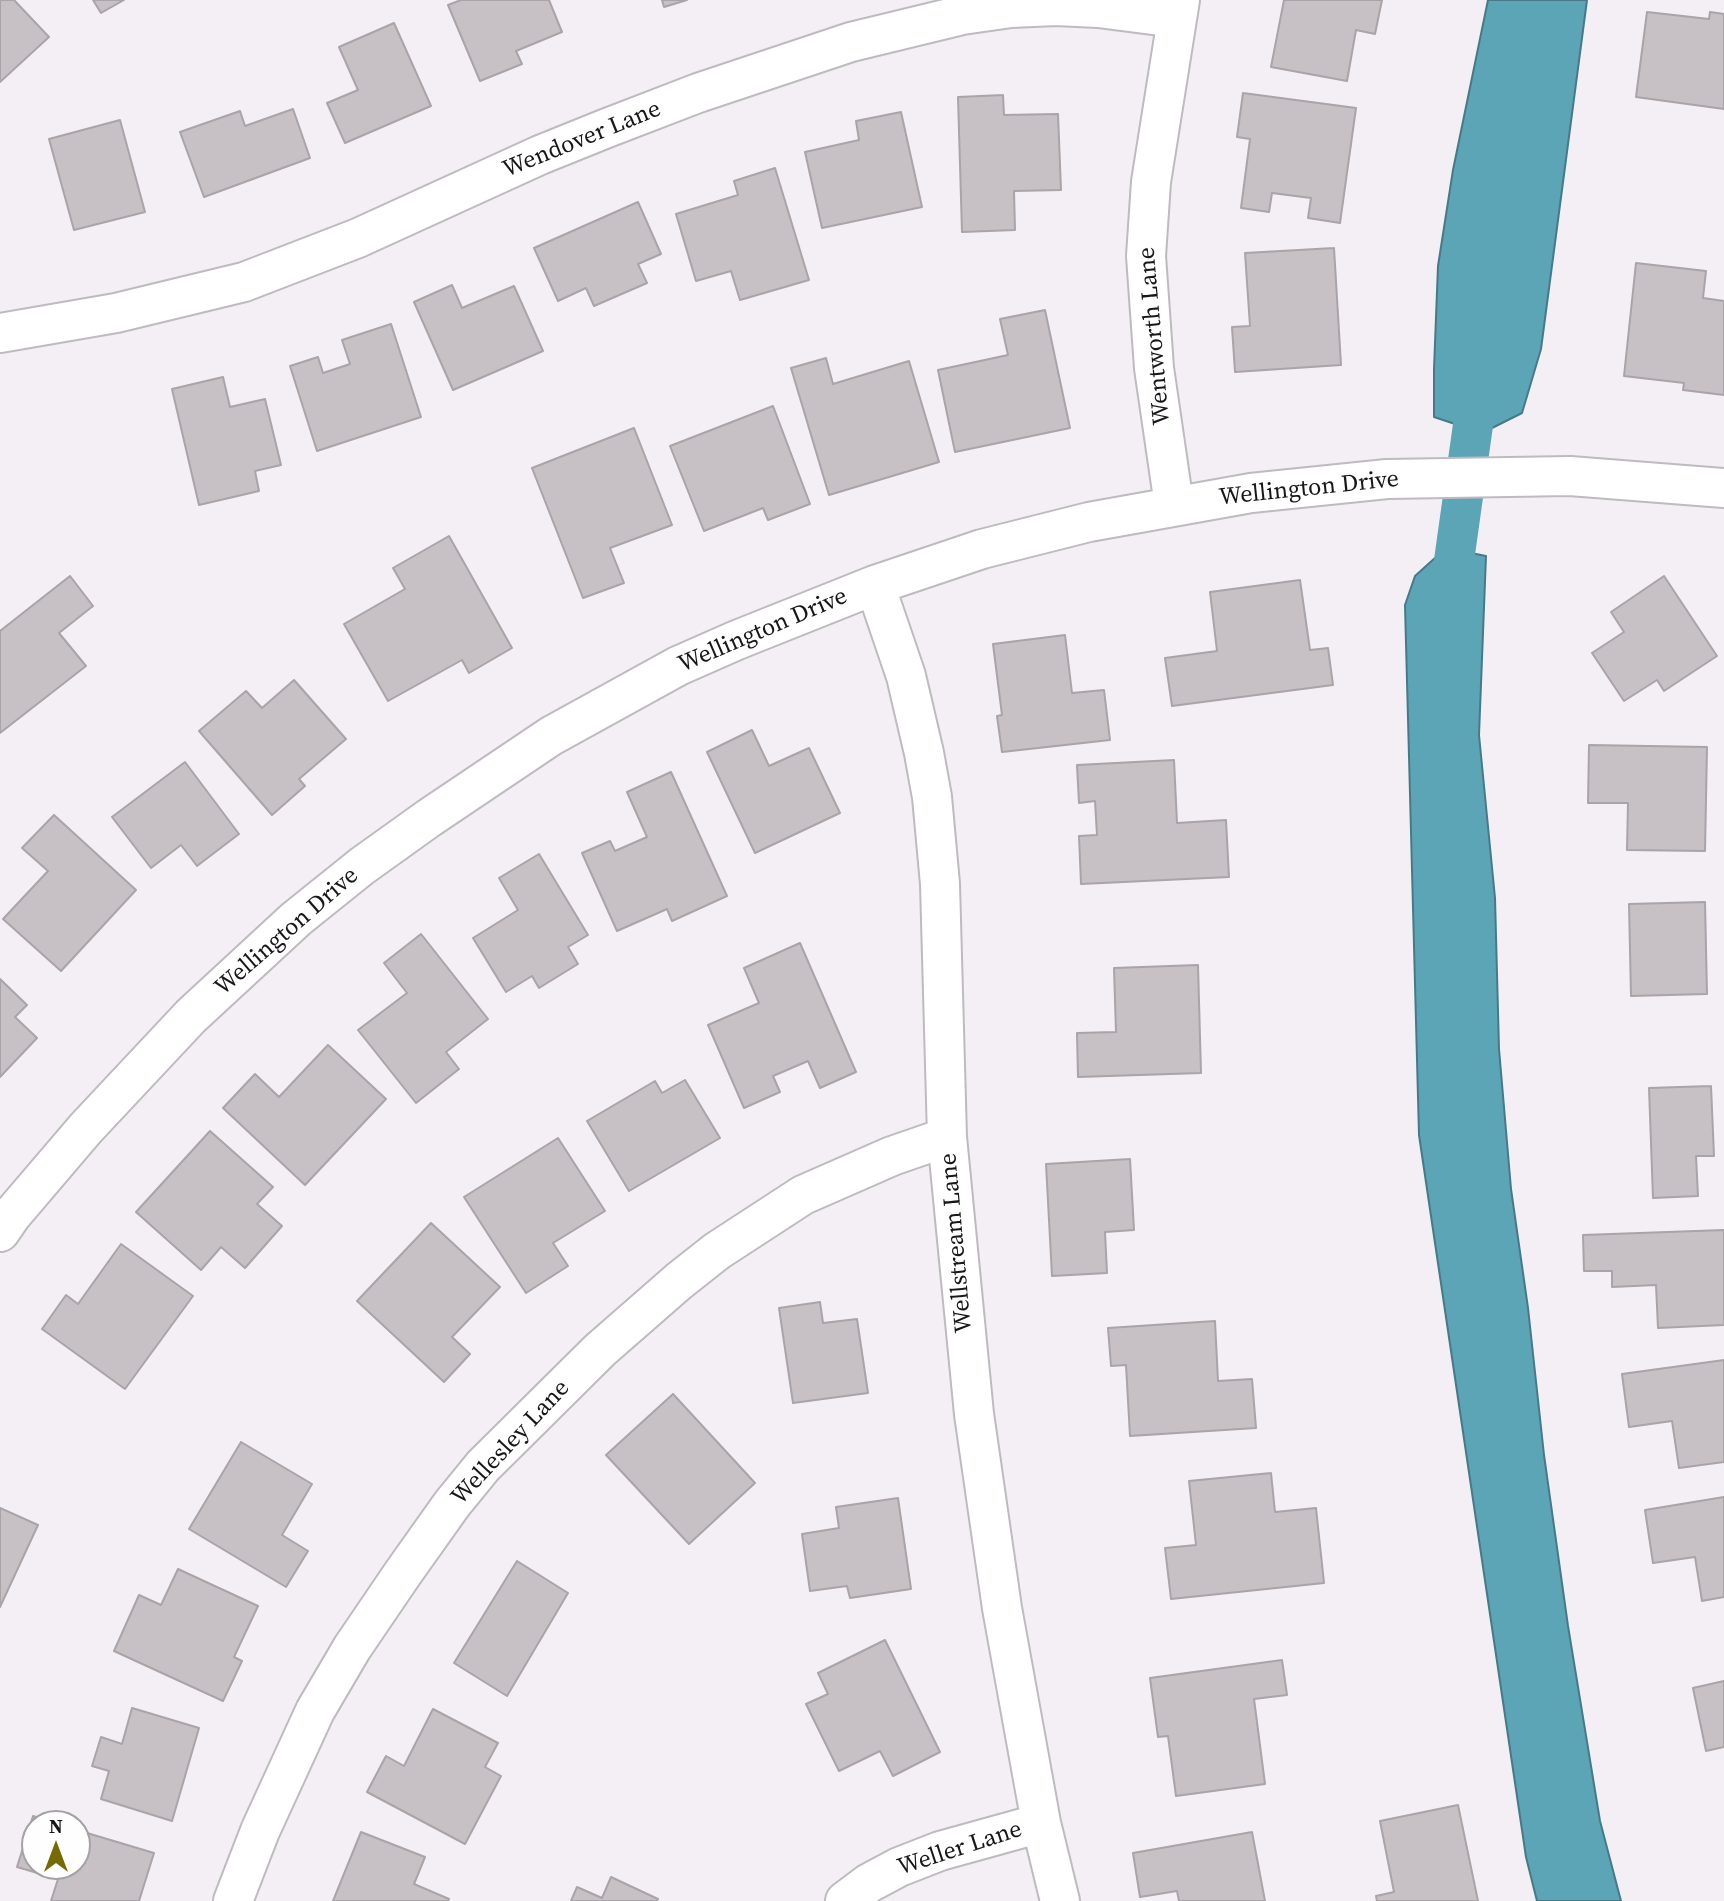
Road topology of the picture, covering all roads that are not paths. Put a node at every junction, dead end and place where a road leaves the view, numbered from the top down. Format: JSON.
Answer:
{"nodes":[{"id":1,"x":1178,"y":9,"type":"edge"},
{"id":2,"x":0,"y":333,"type":"edge"},
{"id":3,"x":1724,"y":488,"type":"edge"},
{"id":4,"x":1174,"y":505,"type":"junction"},
{"id":5,"x":875,"y":584,"type":"junction"},
{"id":6,"x":947,"y":1137,"type":"junction"},
{"id":7,"x":4,"y":1218,"type":"edge"},
{"id":8,"x":1041,"y":1823,"type":"junction"},
{"id":9,"x":233,"y":1901,"type":"edge"},
{"id":10,"x":845,"y":1901,"type":"edge"},
{"id":11,"x":1060,"y":1901,"type":"edge"}],
"edges":[{"from":1,"to":2,"type":"street","name":"Wendover Lane"},
{"from":1,"to":4,"type":"street","name":"Wentworth Lane"},
{"from":3,"to":4,"type":"street","name":"Wellington Drive"},
{"from":4,"to":5,"type":"street","name":"Wellington Drive"},
{"from":5,"to":6,"type":"street","name":"Wellstream Lane"},
{"from":5,"to":7,"type":"street","name":"Wellington Drive"},
{"from":6,"to":8,"type":"street","name":"Wellstream Lane"},
{"from":6,"to":9,"type":"street","name":"Wellesley Lane"},
{"from":8,"to":10,"type":"street","name":"Weller Lane"},
{"from":8,"to":11,"type":"street","name":"Wellstream Lane"}]}
